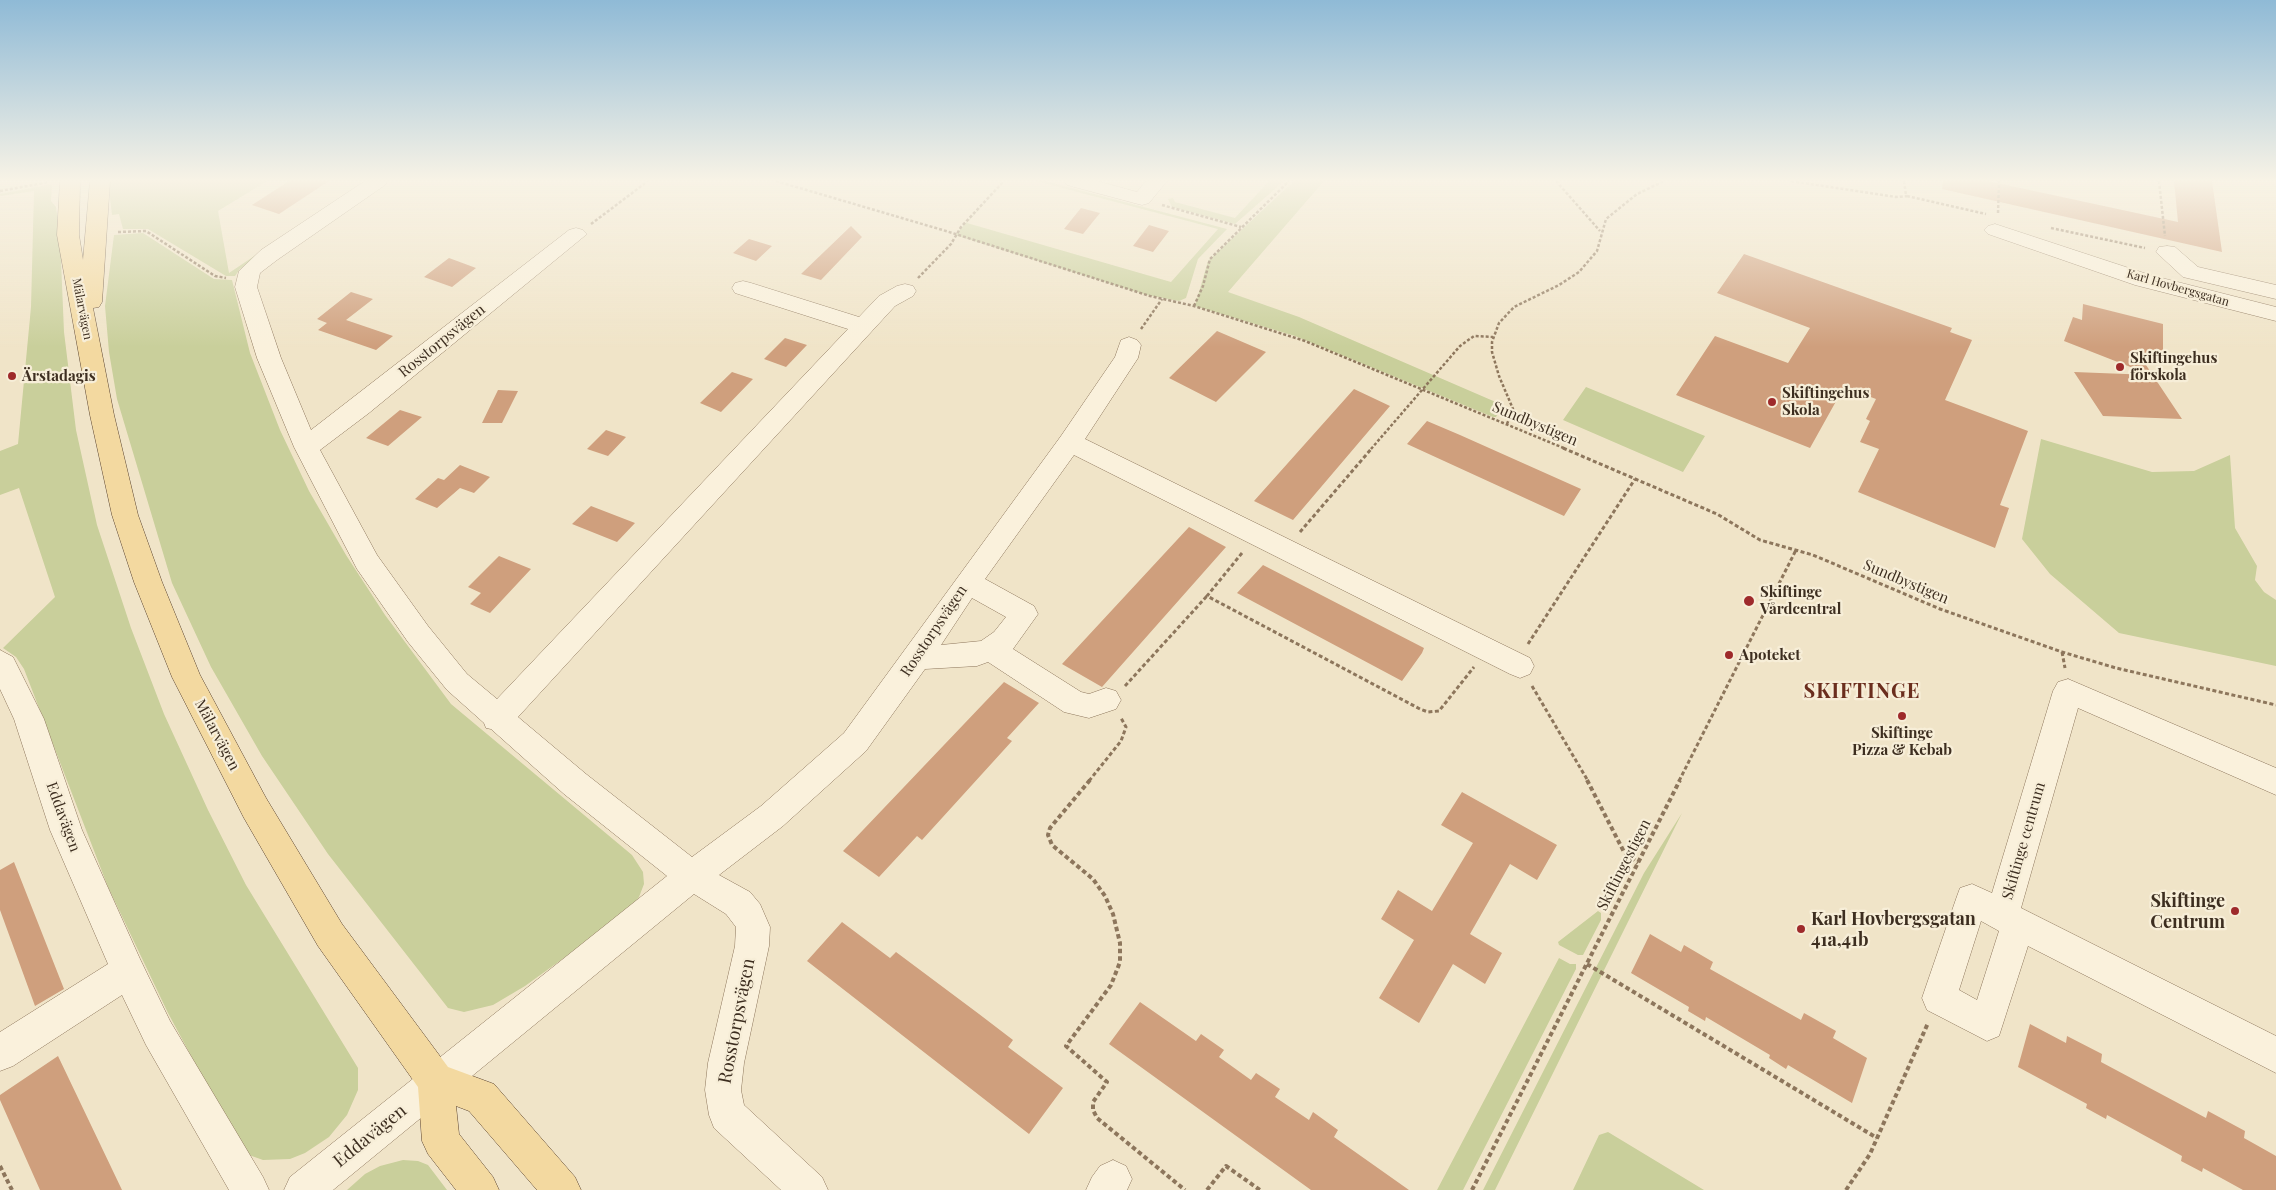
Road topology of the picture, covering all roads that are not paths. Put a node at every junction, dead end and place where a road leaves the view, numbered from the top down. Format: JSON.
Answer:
{"nodes":[{"id":1,"x":68,"y":237,"type":"edge"},
{"id":2,"x":95,"y":237,"type":"edge"},
{"id":3,"x":296,"y":237,"type":"edge"},
{"id":4,"x":573,"y":237,"type":"edge"},
{"id":5,"x":2034,"y":237,"type":"edge"},
{"id":6,"x":2167,"y":252,"type":"road end"},
{"id":7,"x":744,"y":288,"type":"dead end"},
{"id":8,"x":906,"y":291,"type":"road end"},
{"id":9,"x":2276,"y":292,"type":"edge"},
{"id":10,"x":2276,"y":314,"type":"edge"},
{"id":11,"x":864,"y":326,"type":"junction"},
{"id":12,"x":1129,"y":345,"type":"road end"},
{"id":13,"x":90,"y":347,"type":"junction"},
{"id":14,"x":1070,"y":442,"type":"junction"},
{"id":15,"x":306,"y":447,"type":"junction"},
{"id":16,"x":968,"y":582,"type":"junction"},
{"id":17,"x":991,"y":649,"type":"junction"},
{"id":18,"x":917,"y":658,"type":"junction"},
{"id":19,"x":0,"y":662,"type":"edge"},
{"id":20,"x":1520,"y":666,"type":"road end"},
{"id":21,"x":1106,"y":700,"type":"road end"},
{"id":22,"x":497,"y":719,"type":"junction"},
{"id":23,"x":2276,"y":782,"type":"edge"},
{"id":24,"x":692,"y":876,"type":"junction"},
{"id":25,"x":2010,"y":919,"type":"junction"},
{"id":26,"x":128,"y":971,"type":"junction"},
{"id":27,"x":0,"y":1053,"type":"edge"},
{"id":28,"x":2276,"y":1055,"type":"edge"},
{"id":29,"x":436,"y":1082,"type":"junction"},
{"id":30,"x":250,"y":1190,"type":"edge"},
{"id":31,"x":303,"y":1190,"type":"edge"},
{"id":32,"x":480,"y":1190,"type":"edge"},
{"id":33,"x":562,"y":1190,"type":"edge"},
{"id":34,"x":809,"y":1190,"type":"edge"}],
"edges":[{"from":1,"to":13,"type":"main road","name":"Mälarvägen"},
{"from":2,"to":13,"type":"main road","name":"Mälarvägen"},
{"from":3,"to":15,"type":"street","name":"Rosstorpsvägen"},
{"from":4,"to":15,"type":"street","name":"Rosstorpsvägen"},
{"from":5,"to":10,"type":"street","name":"Karl Hovbergsgatan"},
{"from":6,"to":9,"type":"street"},
{"from":7,"to":11,"type":"street"},
{"from":8,"to":11,"type":"street"},
{"from":11,"to":22,"type":"street"},
{"from":12,"to":14,"type":"street","name":"Rosstorpsvägen"},
{"from":13,"to":29,"type":"main road","name":"Mälarvägen"},
{"from":14,"to":16,"type":"street","name":"Rosstorpsvägen"},
{"from":14,"to":20,"type":"street"},
{"from":15,"to":22,"type":"street","name":"Rosstorpsvägen"},
{"from":16,"to":17,"type":"street"},
{"from":16,"to":18,"type":"street","name":"Rosstorpsvägen"},
{"from":17,"to":18,"type":"street"},
{"from":17,"to":21,"type":"street"},
{"from":18,"to":24,"type":"street","name":"Rosstorpsvägen"},
{"from":19,"to":26,"type":"street","name":"Eddavägen"},
{"from":22,"to":24,"type":"street","name":"Rosstorpsvägen"},
{"from":23,"to":25,"type":"street","name":"Skiftinge centrum"},
{"from":24,"to":29,"type":"street","name":"Rosstorpsvägen"},
{"from":24,"to":34,"type":"street","name":"Rosstorpsvägen"},
{"from":25,"to":25,"type":"street"},
{"from":25,"to":28,"type":"street","name":"Skiftinge centrum"},
{"from":26,"to":27,"type":"street"},
{"from":26,"to":30,"type":"street","name":"Eddavägen"},
{"from":29,"to":31,"type":"street","name":"Eddavägen"},
{"from":29,"to":32,"type":"main road"},
{"from":29,"to":33,"type":"main road"}]}
